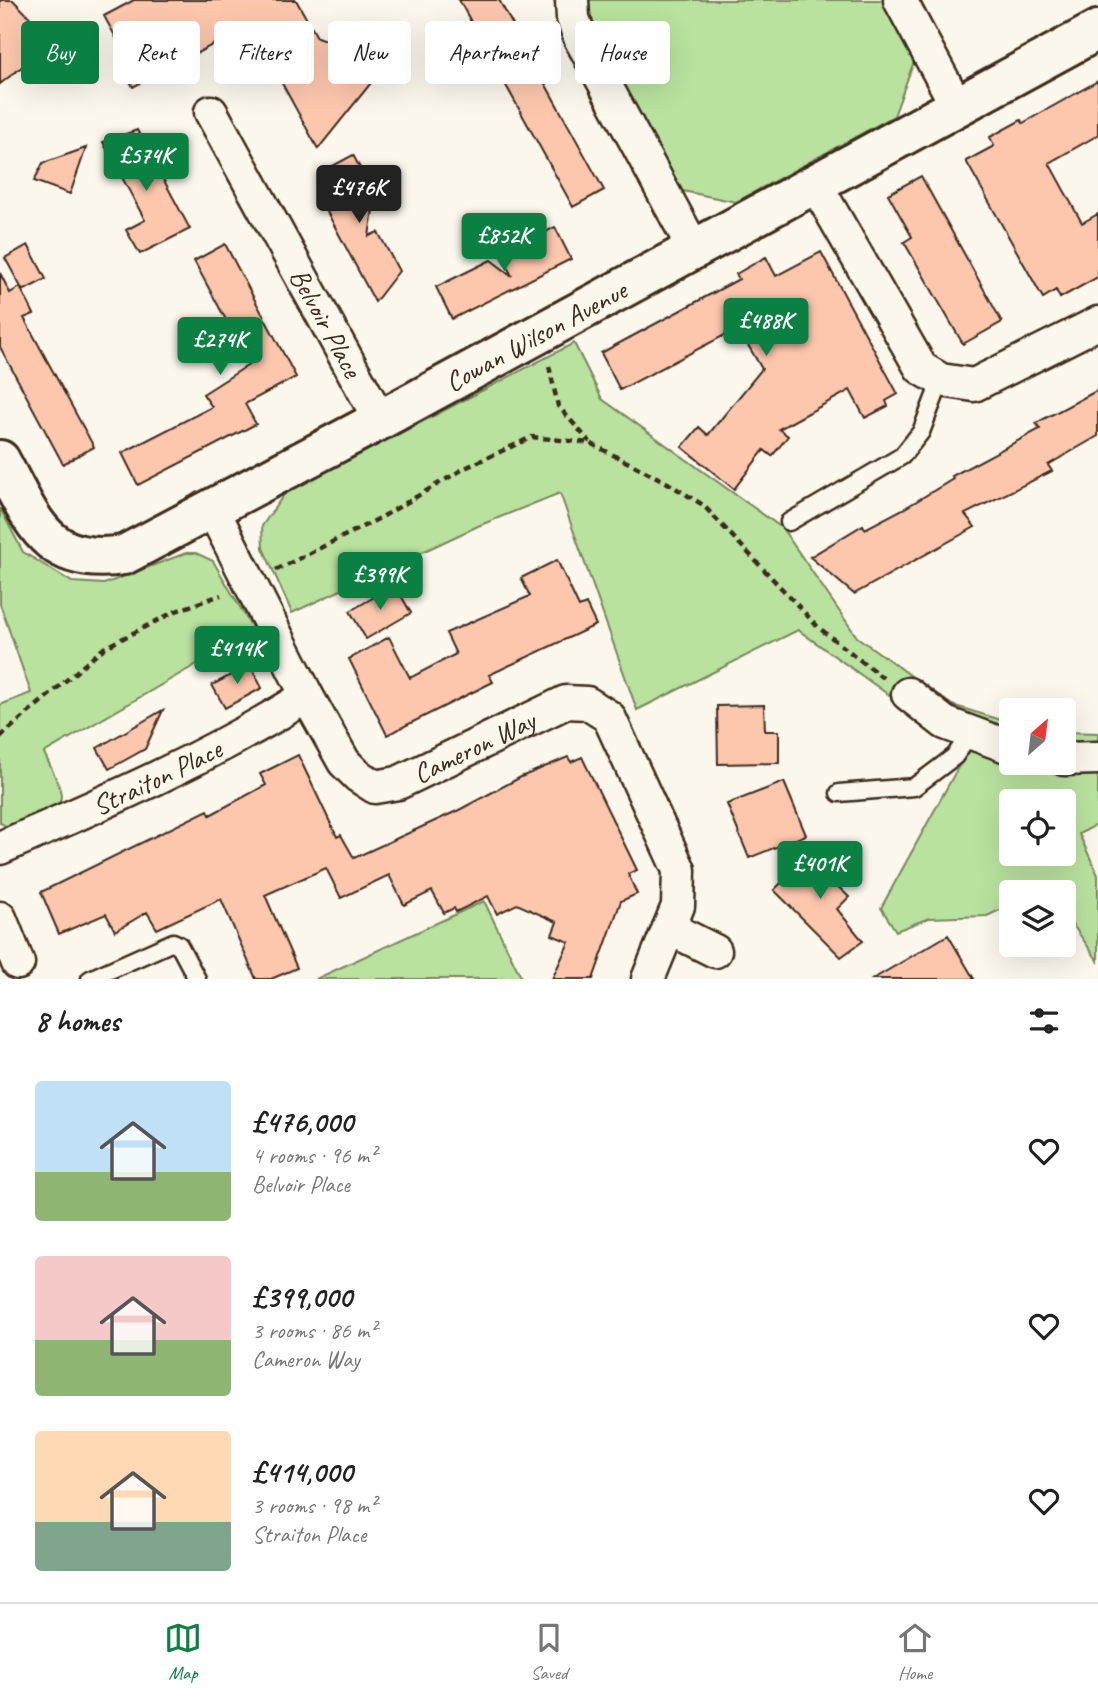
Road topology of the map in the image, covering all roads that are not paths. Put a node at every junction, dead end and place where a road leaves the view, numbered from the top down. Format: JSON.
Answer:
{"nodes":[{"id":1,"x":572,"y":0,"type":"edge"},
{"id":2,"x":900,"y":0,"type":"edge"},
{"id":3,"x":1098,"y":30,"type":"edge"},
{"id":4,"x":958,"y":108,"type":"junction"},
{"id":5,"x":211,"y":112,"type":"dead end"},
{"id":6,"x":816,"y":185,"type":"junction"},
{"id":7,"x":694,"y":249,"type":"junction"},
{"id":8,"x":1098,"y":323,"type":"edge"},
{"id":9,"x":941,"y":380,"type":"junction"},
{"id":10,"x":380,"y":420,"type":"junction"},
{"id":11,"x":0,"y":460,"type":"edge"},
{"id":12,"x":211,"y":506,"type":"junction"},
{"id":13,"x":789,"y":522,"type":"dead end"},
{"id":14,"x":908,"y":694,"type":"road end"},
{"id":15,"x":307,"y":696,"type":"junction"},
{"id":16,"x":970,"y":733,"type":"junction"},
{"id":17,"x":999,"y":743,"type":"edge"},
{"id":18,"x":1098,"y":758,"type":"edge"},
{"id":19,"x":1076,"y":759,"type":"edge"},
{"id":20,"x":839,"y":793,"type":"dead end"},
{"id":21,"x":0,"y":848,"type":"edge"},
{"id":22,"x":0,"y":918,"type":"edge"},
{"id":23,"x":669,"y":928,"type":"junction"},
{"id":24,"x":715,"y":951,"type":"dead end"},
{"id":25,"x":18,"y":963,"type":"dead end"},
{"id":26,"x":90,"y":979,"type":"edge"},
{"id":27,"x":197,"y":979,"type":"edge"},
{"id":28,"x":648,"y":979,"type":"edge"}],
"edges":[{"from":1,"to":7,"type":"street"},
{"from":2,"to":4,"type":"street"},
{"from":3,"to":4,"type":"street","name":"Cowan Wilson Avenue"},
{"from":4,"to":6,"type":"street","name":"Cowan Wilson Avenue"},
{"from":5,"to":10,"type":"street","name":"Belvoir Place"},
{"from":6,"to":7,"type":"street","name":"Cowan Wilson Avenue"},
{"from":6,"to":9,"type":"street"},
{"from":7,"to":10,"type":"street","name":"Cowan Wilson Avenue"},
{"from":8,"to":9,"type":"street"},
{"from":9,"to":13,"type":"lane"},
{"from":10,"to":12,"type":"street","name":"Cowan Wilson Avenue"},
{"from":11,"to":12,"type":"street","name":"Cowan Wilson Avenue"},
{"from":12,"to":15,"type":"street","name":"Cameron Way"},
{"from":14,"to":16,"type":"street"},
{"from":15,"to":21,"type":"street","name":"Straiton Place"},
{"from":15,"to":23,"type":"street","name":"Cameron Way"},
{"from":16,"to":17,"type":"street"},
{"from":16,"to":20,"type":"lane"},
{"from":18,"to":19,"type":"street"},
{"from":22,"to":25,"type":"street"},
{"from":23,"to":24,"type":"street"},
{"from":23,"to":28,"type":"street","name":"Cameron Way"},
{"from":26,"to":27,"type":"lane"}]}
